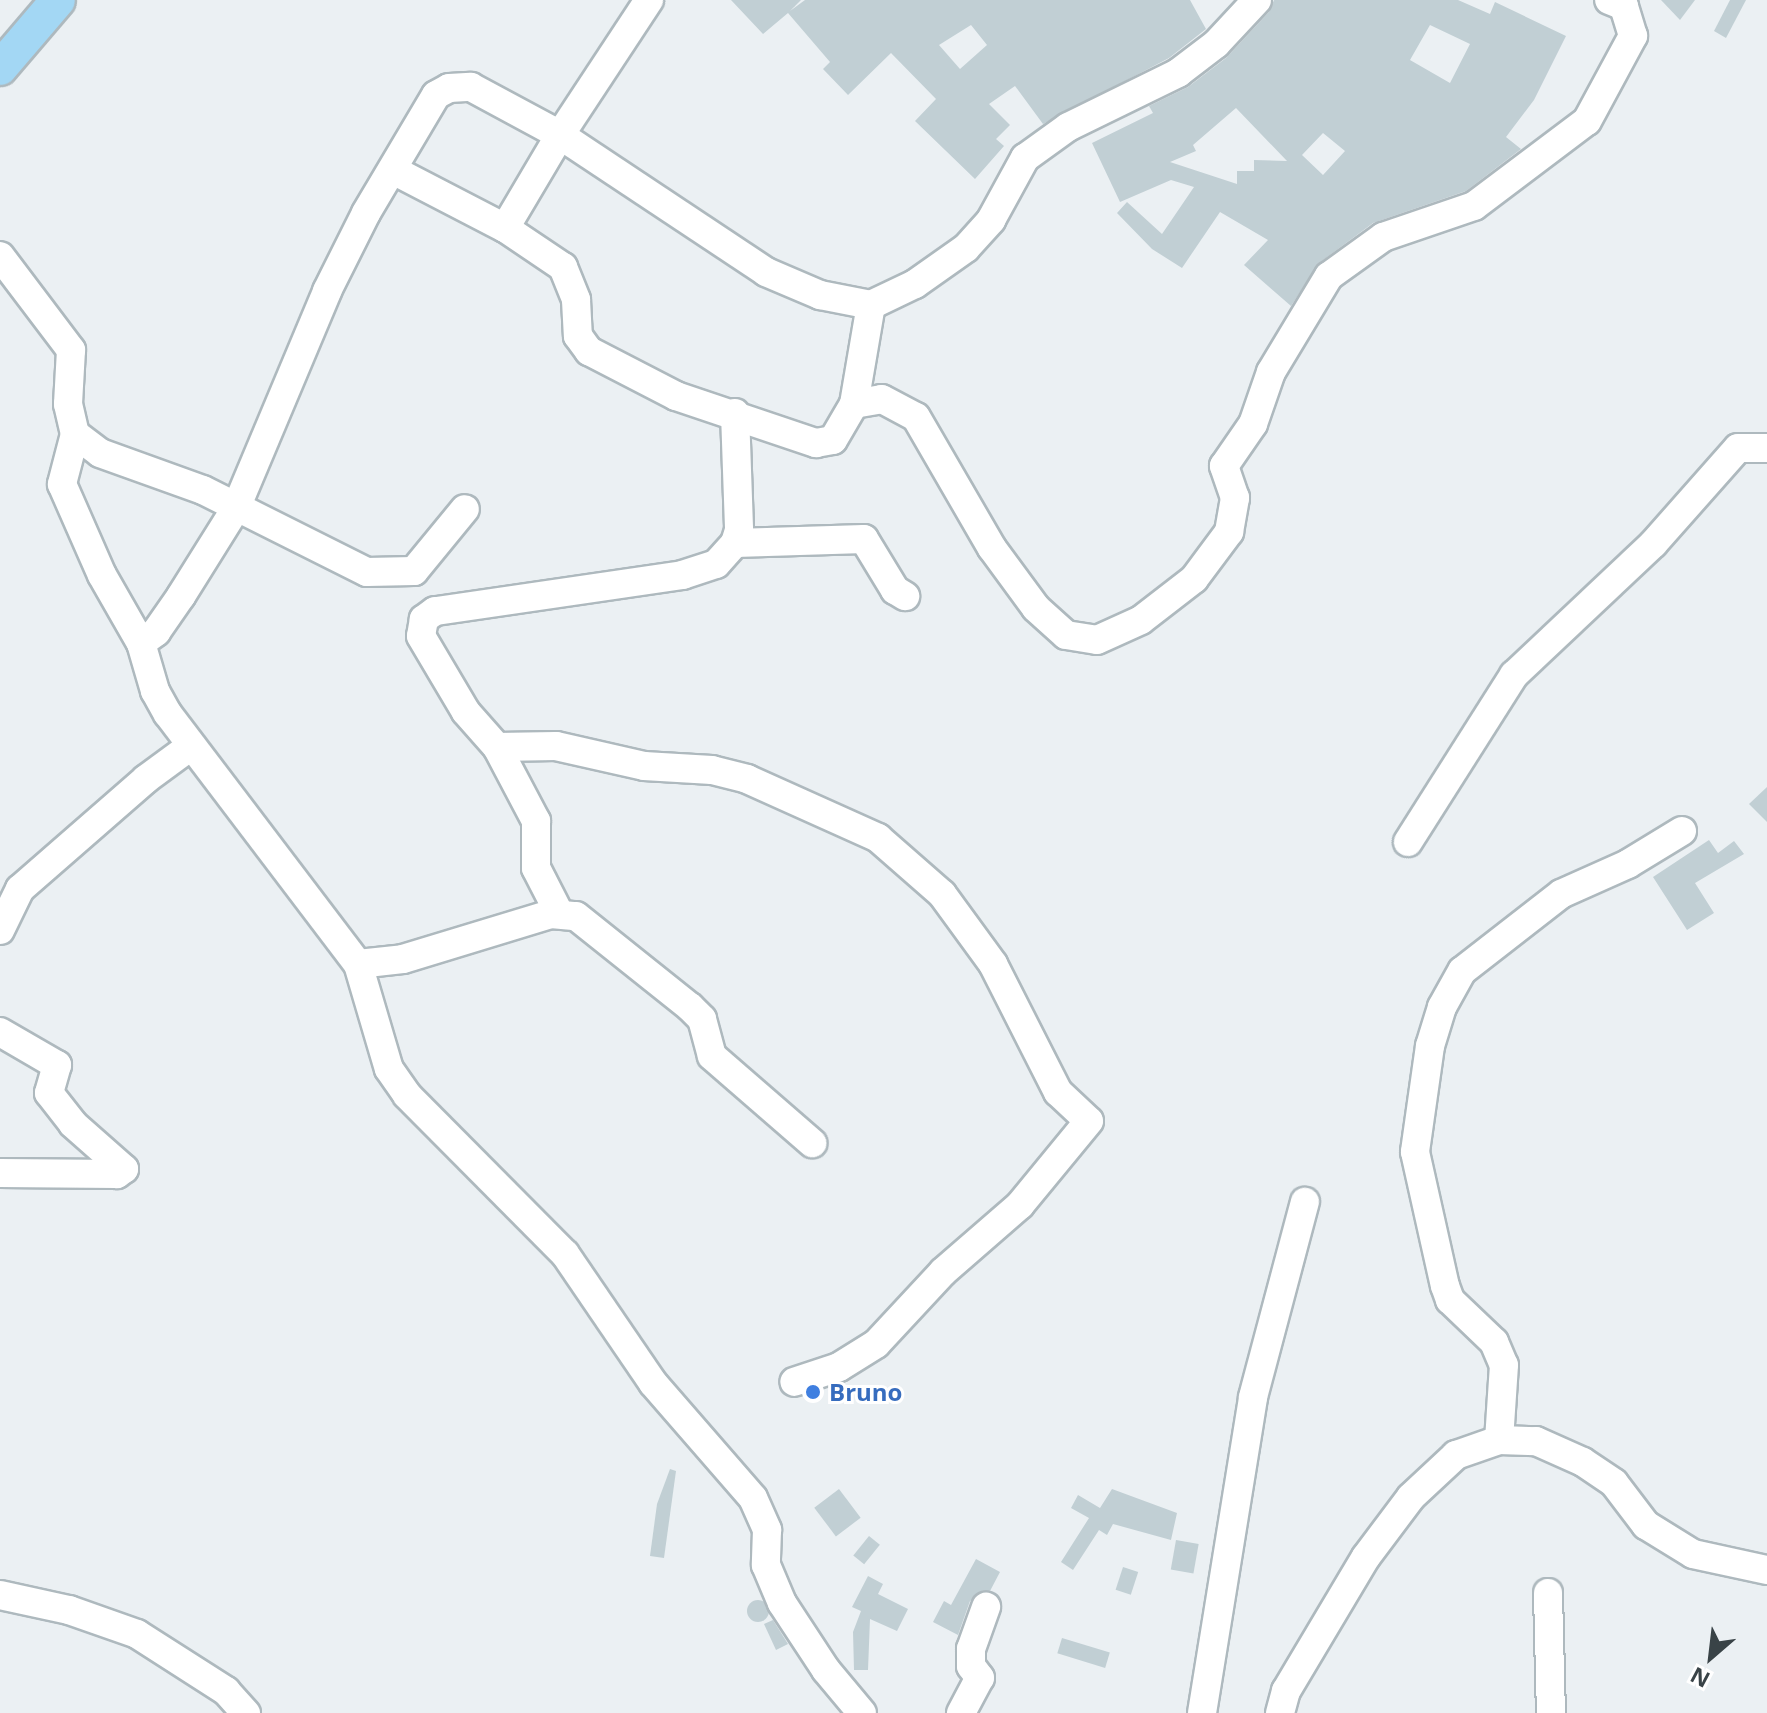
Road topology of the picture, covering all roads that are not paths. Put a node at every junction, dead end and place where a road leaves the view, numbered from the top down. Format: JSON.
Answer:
{"nodes":[{"id":1,"x":58,"y":0,"type":"edge"},
{"id":2,"x":649,"y":0,"type":"edge"},
{"id":3,"x":1257,"y":0,"type":"edge"},
{"id":4,"x":1609,"y":0,"type":"edge"},
{"id":5,"x":0,"y":68,"type":"edge"},
{"id":6,"x":560,"y":135,"type":"junction"},
{"id":7,"x":393,"y":170,"type":"junction"},
{"id":8,"x":505,"y":228,"type":"junction"},
{"id":9,"x":0,"y":256,"type":"edge"},
{"id":10,"x":871,"y":305,"type":"junction"},
{"id":11,"x":854,"y":404,"type":"junction"},
{"id":12,"x":735,"y":413,"type":"junction"},
{"id":13,"x":75,"y":434,"type":"junction"},
{"id":14,"x":1767,"y":448,"type":"edge"},
{"id":15,"x":236,"y":508,"type":"junction"},
{"id":16,"x":465,"y":509,"type":"dead end"},
{"id":17,"x":735,"y":543,"type":"junction"},
{"id":18,"x":404,"y":575,"type":"junction"},
{"id":19,"x":905,"y":596,"type":"dead end"},
{"id":20,"x":428,"y":613,"type":"junction"},
{"id":21,"x":141,"y":643,"type":"junction"},
{"id":22,"x":191,"y":746,"type":"junction"},
{"id":23,"x":497,"y":747,"type":"junction"},
{"id":24,"x":1682,"y":831,"type":"dead end"},
{"id":25,"x":1408,"y":842,"type":"dead end"},
{"id":26,"x":559,"y":913,"type":"junction"},
{"id":27,"x":0,"y":930,"type":"edge"},
{"id":28,"x":358,"y":964,"type":"junction"},
{"id":29,"x":0,"y":1032,"type":"edge"},
{"id":30,"x":812,"y":1143,"type":"dead end"},
{"id":31,"x":3,"y":1182,"type":"edge"},
{"id":32,"x":1305,"y":1202,"type":"dead end"},
{"id":33,"x":794,"y":1382,"type":"dead end"},
{"id":34,"x":1499,"y":1440,"type":"junction"},
{"id":35,"x":1767,"y":1570,"type":"edge"},
{"id":36,"x":1548,"y":1593,"type":"dead end"},
{"id":37,"x":0,"y":1595,"type":"edge"},
{"id":38,"x":986,"y":1607,"type":"dead end"},
{"id":39,"x":246,"y":1713,"type":"edge"},
{"id":40,"x":862,"y":1713,"type":"edge"},
{"id":41,"x":961,"y":1713,"type":"edge"},
{"id":42,"x":1202,"y":1713,"type":"edge"},
{"id":43,"x":1280,"y":1713,"type":"edge"},
{"id":44,"x":1551,"y":1713,"type":"edge"}],
"edges":[{"from":1,"to":5,"type":"main road"},
{"from":2,"to":6,"type":"street"},
{"from":3,"to":10,"type":"street"},
{"from":4,"to":11,"type":"street"},
{"from":6,"to":7,"type":"street"},
{"from":6,"to":8,"type":"street"},
{"from":6,"to":10,"type":"street"},
{"from":7,"to":8,"type":"street"},
{"from":7,"to":15,"type":"street"},
{"from":8,"to":12,"type":"street"},
{"from":9,"to":13,"type":"street"},
{"from":10,"to":11,"type":"street"},
{"from":11,"to":12,"type":"street"},
{"from":12,"to":17,"type":"street"},
{"from":13,"to":15,"type":"street"},
{"from":13,"to":21,"type":"street"},
{"from":14,"to":25,"type":"street"},
{"from":15,"to":18,"type":"street"},
{"from":15,"to":21,"type":"street"},
{"from":16,"to":18,"type":"street"},
{"from":17,"to":19,"type":"street"},
{"from":17,"to":20,"type":"street"},
{"from":18,"to":20,"type":"street"},
{"from":20,"to":23,"type":"street"},
{"from":21,"to":22,"type":"street"},
{"from":22,"to":27,"type":"street"},
{"from":22,"to":28,"type":"street"},
{"from":23,"to":26,"type":"street"},
{"from":23,"to":33,"type":"street"},
{"from":24,"to":34,"type":"street"},
{"from":26,"to":28,"type":"street"},
{"from":26,"to":30,"type":"street"},
{"from":28,"to":40,"type":"street"},
{"from":29,"to":31,"type":"street"},
{"from":32,"to":42,"type":"street"},
{"from":34,"to":35,"type":"street"},
{"from":34,"to":43,"type":"street"},
{"from":36,"to":44,"type":"street"},
{"from":37,"to":39,"type":"street"},
{"from":38,"to":41,"type":"street"}]}
